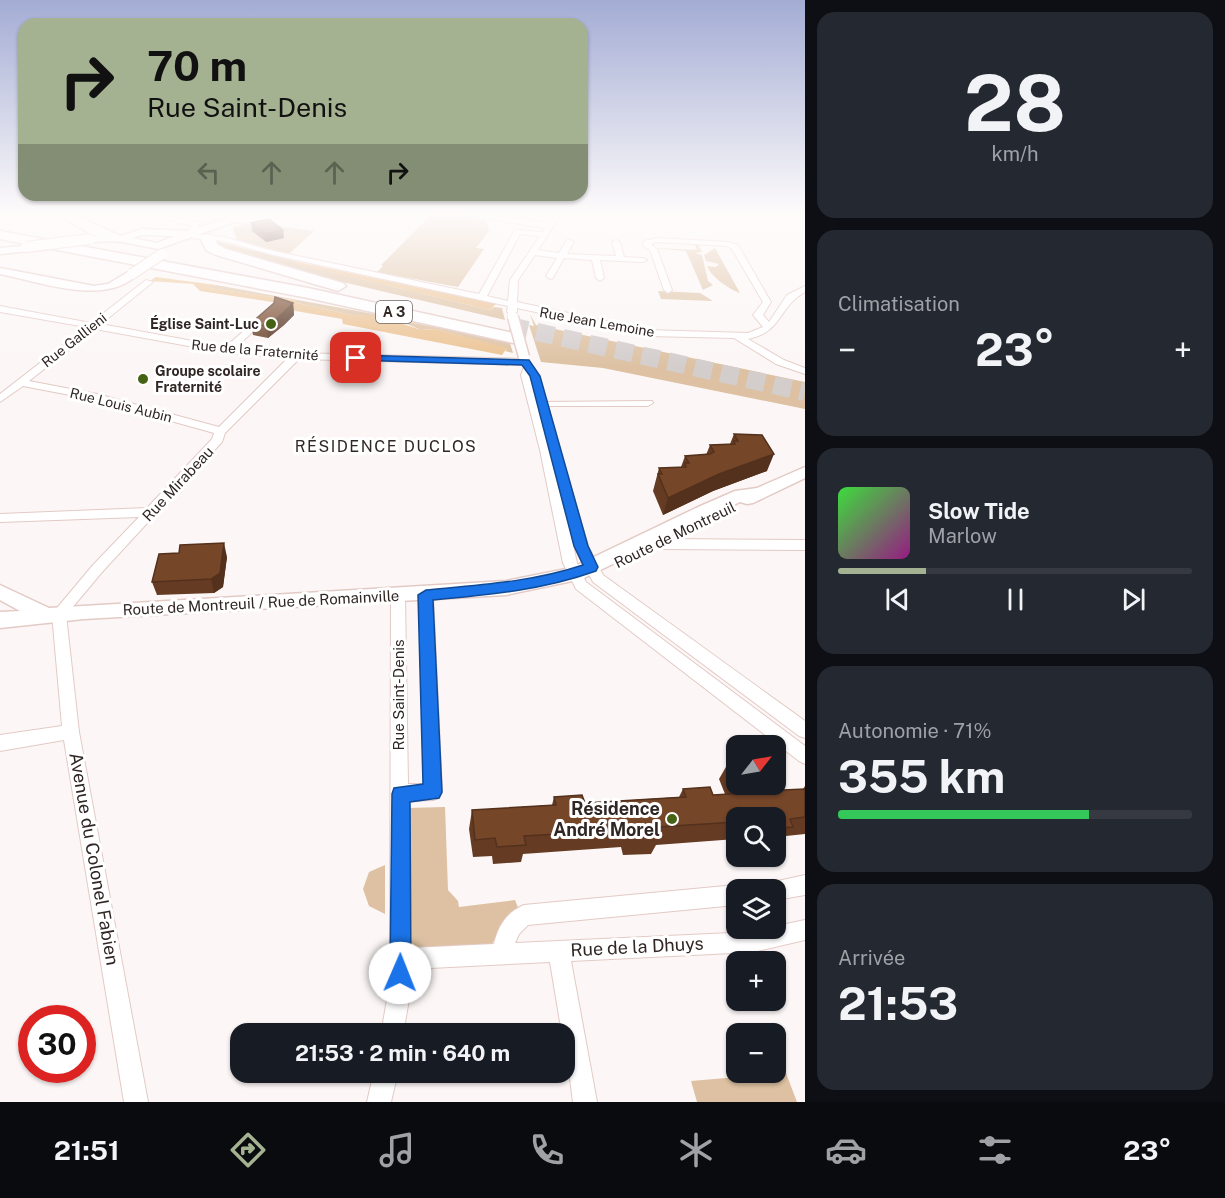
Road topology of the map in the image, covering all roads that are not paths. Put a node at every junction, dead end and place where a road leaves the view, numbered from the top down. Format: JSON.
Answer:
{"nodes":[{"id":1,"x":129,"y":265,"type":"edge"},
{"id":2,"x":143,"y":265,"type":"edge"},
{"id":3,"x":162,"y":265,"type":"edge"},
{"id":4,"x":203,"y":265,"type":"edge"},
{"id":5,"x":265,"y":265,"type":"edge"},
{"id":6,"x":331,"y":265,"type":"edge"},
{"id":7,"x":500,"y":265,"type":"edge"},
{"id":8,"x":523,"y":265,"type":"edge"},
{"id":9,"x":557,"y":265,"type":"edge"},
{"id":10,"x":597,"y":265,"type":"edge"},
{"id":11,"x":659,"y":265,"type":"edge"},
{"id":12,"x":746,"y":265,"type":"edge"},
{"id":13,"x":0,"y":271,"type":"edge"},
{"id":14,"x":550,"y":276,"type":"dead end"},
{"id":15,"x":600,"y":278,"type":"dead end"},
{"id":16,"x":148,"y":282,"type":"dead end"},
{"id":17,"x":805,"y":289,"type":"edge"},
{"id":18,"x":668,"y":290,"type":"dead end"},
{"id":19,"x":308,"y":293,"type":"junction"},
{"id":20,"x":363,"y":295,"type":"junction"},
{"id":21,"x":482,"y":298,"type":"junction"},
{"id":22,"x":0,"y":309,"type":"edge"},
{"id":23,"x":271,"y":310,"type":"edge"},
{"id":24,"x":512,"y":321,"type":"junction"},
{"id":25,"x":94,"y":324,"type":"junction"},
{"id":26,"x":769,"y":328,"type":"junction"},
{"id":27,"x":736,"y":336,"type":"junction"},
{"id":28,"x":227,"y":350,"type":"junction"},
{"id":29,"x":296,"y":356,"type":"junction"},
{"id":30,"x":526,"y":363,"type":"junction"},
{"id":31,"x":805,"y":371,"type":"edge"},
{"id":32,"x":21,"y":383,"type":"junction"},
{"id":33,"x":0,"y":399,"type":"edge"},
{"id":34,"x":648,"y":403,"type":"dead end"},
{"id":35,"x":543,"y":404,"type":"junction"},
{"id":36,"x":220,"y":431,"type":"junction"},
{"id":37,"x":805,"y":472,"type":"edge"},
{"id":38,"x":757,"y":493,"type":"junction"},
{"id":39,"x":151,"y":512,"type":"junction"},
{"id":40,"x":0,"y":518,"type":"edge"},
{"id":41,"x":660,"y":544,"type":"junction"},
{"id":42,"x":805,"y":545,"type":"edge"},
{"id":43,"x":583,"y":571,"type":"junction"},
{"id":44,"x":0,"y":592,"type":"edge"},
{"id":45,"x":426,"y":595,"type":"junction"},
{"id":46,"x":398,"y":596,"type":"junction"},
{"id":47,"x":52,"y":615,"type":"junction"},
{"id":48,"x":0,"y":620,"type":"edge"},
{"id":49,"x":805,"y":731,"type":"edge"},
{"id":50,"x":71,"y":732,"type":"junction"},
{"id":51,"x":0,"y":743,"type":"edge"},
{"id":52,"x":805,"y":756,"type":"edge"},
{"id":53,"x":401,"y":794,"type":"junction"},
{"id":54,"x":805,"y":885,"type":"edge"},
{"id":55,"x":786,"y":888,"type":"edge"},
{"id":56,"x":726,"y":896,"type":"edge"},
{"id":57,"x":805,"y":930,"type":"edge"},
{"id":58,"x":559,"y":951,"type":"junction"},
{"id":59,"x":504,"y":953,"type":"junction"},
{"id":60,"x":401,"y":959,"type":"junction"},
{"id":61,"x":394,"y":1023,"type":"edge"},
{"id":62,"x":383,"y":1083,"type":"edge"},
{"id":63,"x":136,"y":1102,"type":"edge"},
{"id":64,"x":379,"y":1102,"type":"edge"},
{"id":65,"x":585,"y":1102,"type":"edge"}],
"edges":[{"from":1,"to":19,"type":"highway"},
{"from":2,"to":13,"type":"street","bridge":true},
{"from":3,"to":19,"type":"highway","number":"A 3"},
{"from":4,"to":20,"type":"highway","number":"A 3"},
{"from":5,"to":20,"type":"highway"},
{"from":6,"to":21,"type":"street","name":"Rue Jean Lemoine"},
{"from":7,"to":21,"type":"street"},
{"from":8,"to":24,"type":"street"},
{"from":9,"to":14,"type":"street"},
{"from":10,"to":15,"type":"street"},
{"from":11,"to":18,"type":"street"},
{"from":12,"to":26,"type":"street"},
{"from":16,"to":25,"type":"street","name":"Rue Gallieni"},
{"from":17,"to":26,"type":"street"},
{"from":19,"to":24,"type":"highway","number":"A 3"},
{"from":20,"to":24,"type":"highway","number":"A 3"},
{"from":21,"to":24,"type":"street","name":"Rue Jean Lemoine"},
{"from":22,"to":25,"type":"street","name":"Rue de la Fraternité"},
{"from":23,"to":28,"type":"street"},
{"from":24,"to":27,"type":"street","name":"Rue Jean Lemoine"},
{"from":24,"to":30,"type":"street","bridge":true},
{"from":25,"to":28,"type":"street","name":"Rue de la Fraternité"},
{"from":25,"to":32,"type":"street","name":"Rue Gallieni"},
{"from":26,"to":27,"type":"street","name":"Rue Jean Lemoine"},
{"from":27,"to":31,"type":"street"},
{"from":28,"to":29,"type":"street","name":"Rue de la Fraternité"},
{"from":29,"to":30,"type":"street","name":"Rue de la Fraternité"},
{"from":29,"to":36,"type":"street","name":"Rue Mirabeau"},
{"from":30,"to":35,"type":"street"},
{"from":30,"to":43,"type":"street"},
{"from":32,"to":33,"type":"street","name":"Rue Gallieni"},
{"from":32,"to":36,"type":"street","name":"Rue Louis Aubin"},
{"from":34,"to":35,"type":"street"},
{"from":35,"to":43,"type":"street"},
{"from":36,"to":39,"type":"street","name":"Rue Mirabeau"},
{"from":37,"to":38,"type":"street","name":"Route de Montreuil"},
{"from":38,"to":41,"type":"street","name":"Route de Montreuil"},
{"from":38,"to":43,"type":"street","name":"Route de Montreuil"},
{"from":39,"to":40,"type":"street"},
{"from":39,"to":47,"type":"street","name":"Rue Mirabeau"},
{"from":41,"to":42,"type":"street"},
{"from":41,"to":43,"type":"street","name":"Route de Montreuil"},
{"from":43,"to":45,"type":"street","name":"Route de Montreuil / Rue de Romainville"},
{"from":43,"to":49,"type":"street"},
{"from":43,"to":52,"type":"street"},
{"from":44,"to":47,"type":"street"},
{"from":45,"to":46,"type":"street","name":"Route de Montreuil / Rue de Romainville"},
{"from":45,"to":53,"type":"street","name":"Rue Saint-Denis"},
{"from":46,"to":47,"type":"street","name":"Route de Montreuil / Rue de Romainville"},
{"from":46,"to":53,"type":"street","name":"Rue Saint-Denis"},
{"from":47,"to":48,"type":"street","name":"Route de Montreuil / Rue de Romainville"},
{"from":47,"to":50,"type":"street","name":"Avenue du Colonel Fabien"},
{"from":50,"to":51,"type":"street"},
{"from":50,"to":63,"type":"street","name":"Avenue du Colonel Fabien"},
{"from":53,"to":60,"type":"street","name":"Rue Saint-Denis"},
{"from":54,"to":55,"type":"street"},
{"from":56,"to":59,"type":"street"},
{"from":57,"to":58,"type":"street","name":"Rue de la Dhuys"},
{"from":58,"to":59,"type":"street","name":"Rue de la Dhuys"},
{"from":58,"to":65,"type":"street"},
{"from":59,"to":60,"type":"street","name":"Rue de la Dhuys"},
{"from":60,"to":61,"type":"street","name":"Rue Saint-Denis"},
{"from":62,"to":64,"type":"street"}]}
